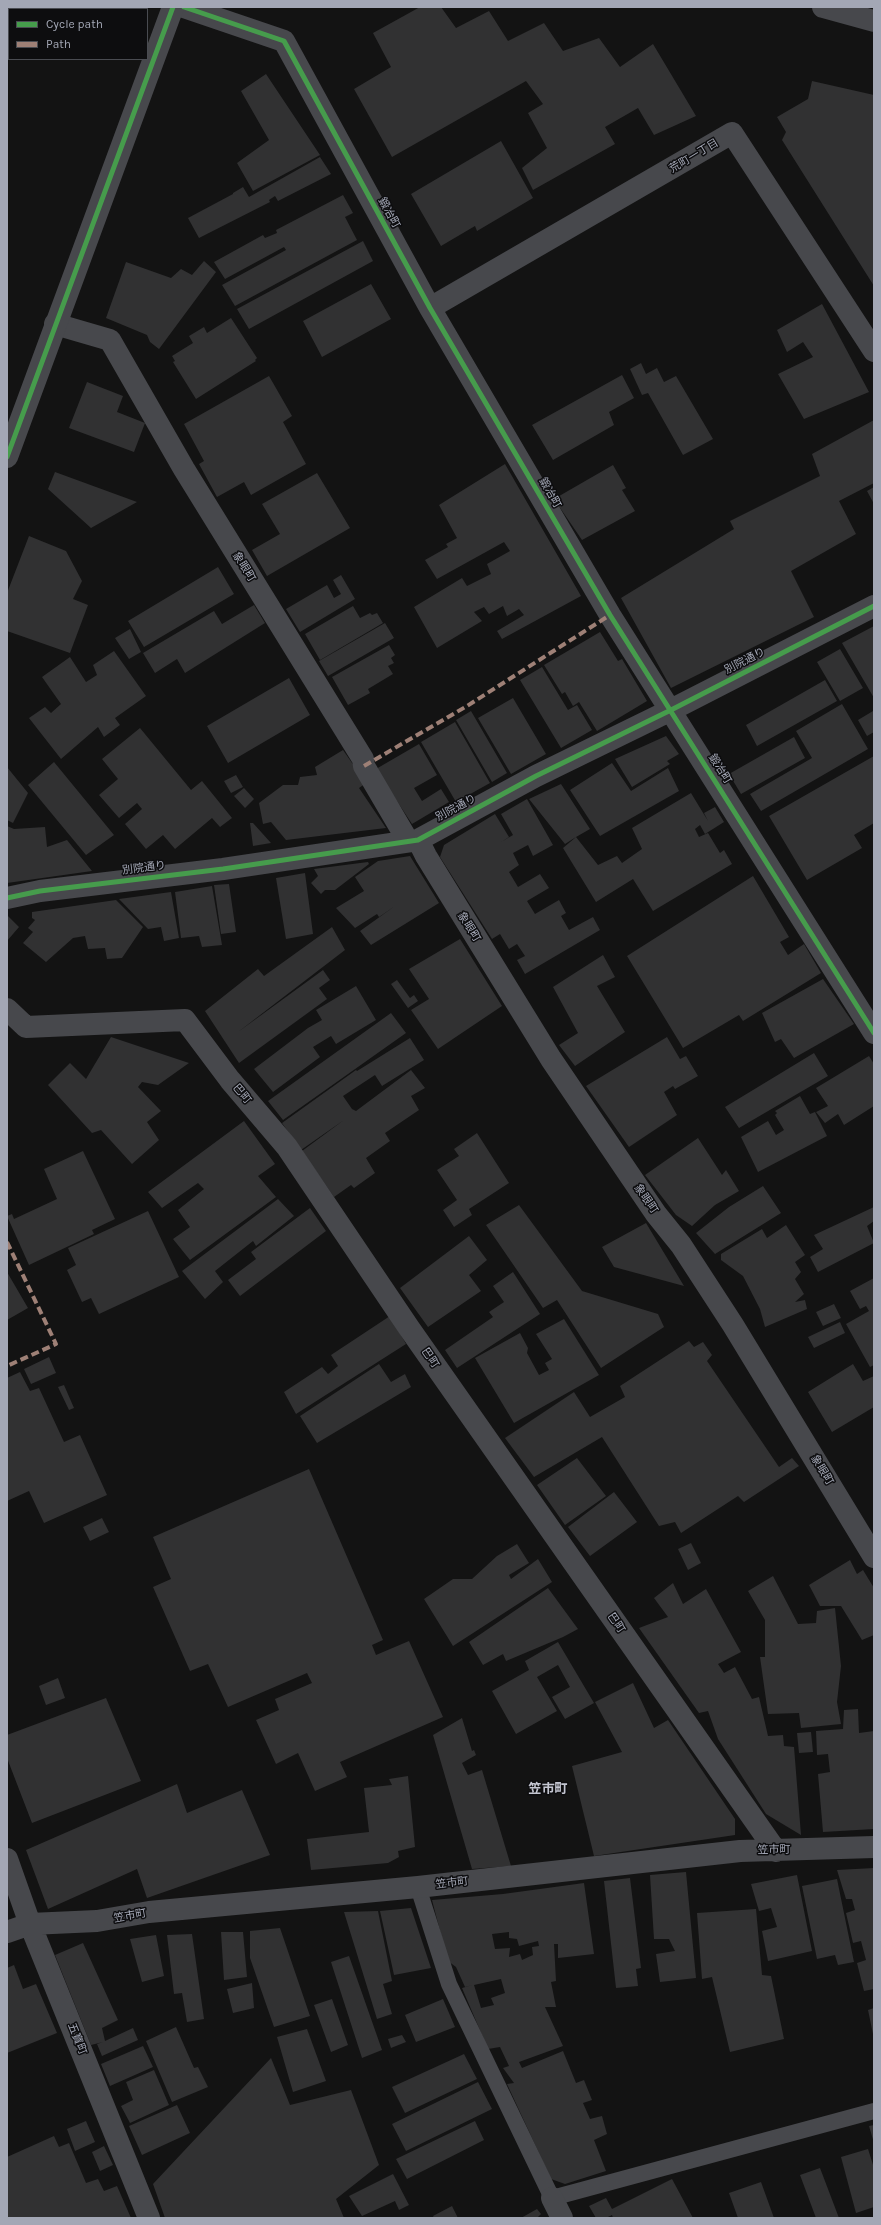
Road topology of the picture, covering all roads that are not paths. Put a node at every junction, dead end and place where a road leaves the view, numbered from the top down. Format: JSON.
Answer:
{"nodes":[{"id":1,"x":173,"y":7,"type":"edge"},
{"id":2,"x":184,"y":7,"type":"edge"},
{"id":3,"x":823,"y":7,"type":"edge"},
{"id":4,"x":874,"y":21,"type":"edge"},
{"id":5,"x":430,"y":308,"type":"junction"},
{"id":6,"x":55,"y":324,"type":"junction"},
{"id":7,"x":874,"y":351,"type":"edge"},
{"id":8,"x":7,"y":457,"type":"edge"},
{"id":9,"x":874,"y":606,"type":"edge"},
{"id":10,"x":671,"y":710,"type":"junction"},
{"id":11,"x":413,"y":841,"type":"junction"},
{"id":12,"x":7,"y":898,"type":"edge"},
{"id":13,"x":7,"y":1009,"type":"edge"},
{"id":14,"x":874,"y":1033,"type":"edge"},
{"id":15,"x":874,"y":1557,"type":"edge"},
{"id":16,"x":874,"y":1847,"type":"edge"},
{"id":17,"x":776,"y":1851,"type":"junction"},
{"id":18,"x":7,"y":1859,"type":"edge"},
{"id":19,"x":418,"y":1887,"type":"junction"},
{"id":20,"x":30,"y":1924,"type":"junction"},
{"id":21,"x":7,"y":1932,"type":"edge"},
{"id":22,"x":874,"y":2110,"type":"edge"},
{"id":23,"x":552,"y":2198,"type":"junction"},
{"id":24,"x":150,"y":2218,"type":"edge"},
{"id":25,"x":562,"y":2218,"type":"edge"}],
"edges":[{"from":1,"to":6,"type":"street"},
{"from":2,"to":5,"type":"street","name":"鍛冶町"},
{"from":3,"to":4,"type":"street"},
{"from":5,"to":7,"type":"street","name":"荒町一丁目"},
{"from":5,"to":10,"type":"street","name":"鍛冶町"},
{"from":6,"to":8,"type":"street"},
{"from":6,"to":11,"type":"street","name":"象眼町"},
{"from":9,"to":10,"type":"street","name":"別院通り"},
{"from":10,"to":11,"type":"street","name":"別院通り"},
{"from":10,"to":14,"type":"street","name":"鍛冶町"},
{"from":11,"to":12,"type":"street","name":"別院通り"},
{"from":11,"to":15,"type":"street","name":"象眼町"},
{"from":13,"to":17,"type":"street","name":"巴町"},
{"from":16,"to":17,"type":"street","name":"笠市町"},
{"from":17,"to":19,"type":"street","name":"笠市町"},
{"from":18,"to":20,"type":"street","name":"五寶町"},
{"from":19,"to":20,"type":"street","name":"笠市町"},
{"from":19,"to":23,"type":"lane"},
{"from":20,"to":21,"type":"street","name":"笠市町"},
{"from":20,"to":24,"type":"street","name":"五寶町"},
{"from":22,"to":23,"type":"lane"},
{"from":23,"to":25,"type":"street"}]}
